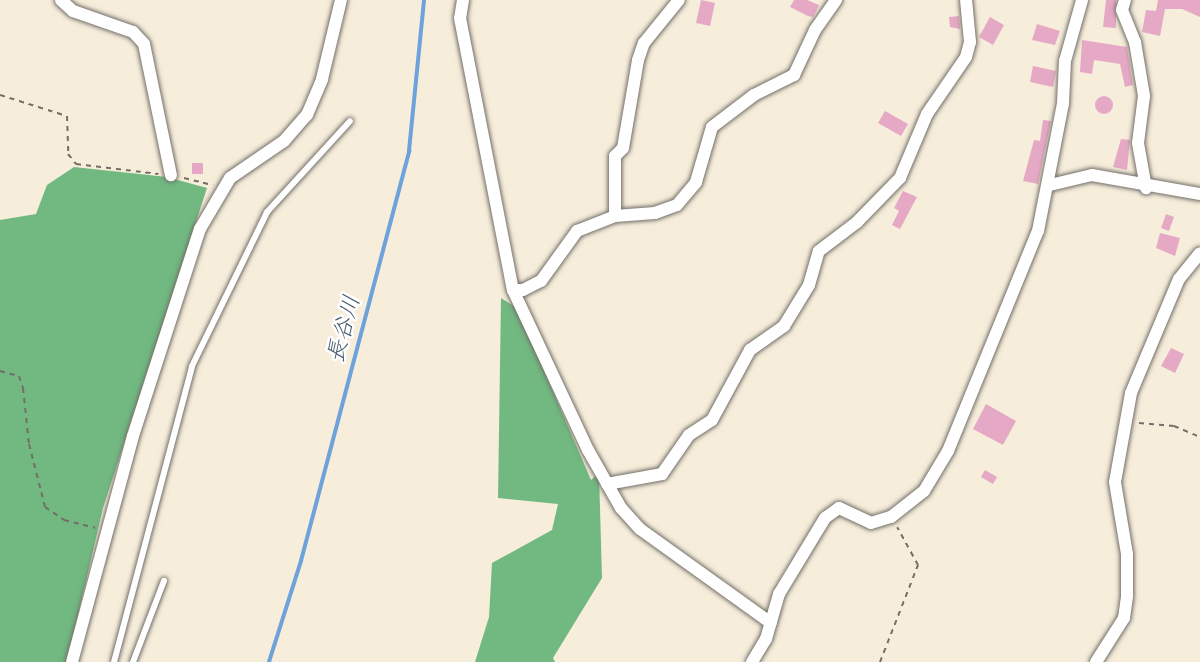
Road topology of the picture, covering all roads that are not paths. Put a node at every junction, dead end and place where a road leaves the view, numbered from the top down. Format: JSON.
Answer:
{"nodes":[{"id":1,"x":61,"y":0,"type":"edge"},
{"id":2,"x":341,"y":0,"type":"edge"},
{"id":3,"x":463,"y":0,"type":"edge"},
{"id":4,"x":679,"y":0,"type":"edge"},
{"id":5,"x":836,"y":0,"type":"edge"},
{"id":6,"x":967,"y":0,"type":"edge"},
{"id":7,"x":1082,"y":0,"type":"edge"},
{"id":8,"x":1125,"y":0,"type":"edge"},
{"id":9,"x":351,"y":121,"type":"dead end"},
{"id":10,"x":172,"y":175,"type":"road end"},
{"id":11,"x":1050,"y":184,"type":"junction"},
{"id":12,"x":1146,"y":188,"type":"junction"},
{"id":13,"x":1200,"y":194,"type":"edge"},
{"id":14,"x":615,"y":216,"type":"junction"},
{"id":15,"x":1200,"y":253,"type":"edge"},
{"id":16,"x":513,"y":290,"type":"junction"},
{"id":17,"x":607,"y":485,"type":"junction"},
{"id":18,"x":163,"y":581,"type":"dead end"},
{"id":19,"x":771,"y":623,"type":"junction"},
{"id":20,"x":72,"y":662,"type":"edge"},
{"id":21,"x":114,"y":662,"type":"edge"},
{"id":22,"x":133,"y":662,"type":"edge"},
{"id":23,"x":752,"y":662,"type":"edge"},
{"id":24,"x":1096,"y":662,"type":"edge"}],
"edges":[{"from":1,"to":10,"type":"street"},
{"from":2,"to":20,"type":"street"},
{"from":3,"to":16,"type":"street"},
{"from":4,"to":14,"type":"street"},
{"from":5,"to":14,"type":"street"},
{"from":6,"to":17,"type":"street"},
{"from":7,"to":11,"type":"street"},
{"from":8,"to":12,"type":"street"},
{"from":9,"to":21,"type":"lane"},
{"from":11,"to":12,"type":"street"},
{"from":11,"to":19,"type":"street"},
{"from":12,"to":13,"type":"street"},
{"from":14,"to":16,"type":"street"},
{"from":15,"to":24,"type":"street"},
{"from":16,"to":17,"type":"street"},
{"from":17,"to":19,"type":"street"},
{"from":18,"to":22,"type":"lane"},
{"from":19,"to":23,"type":"street"}]}
